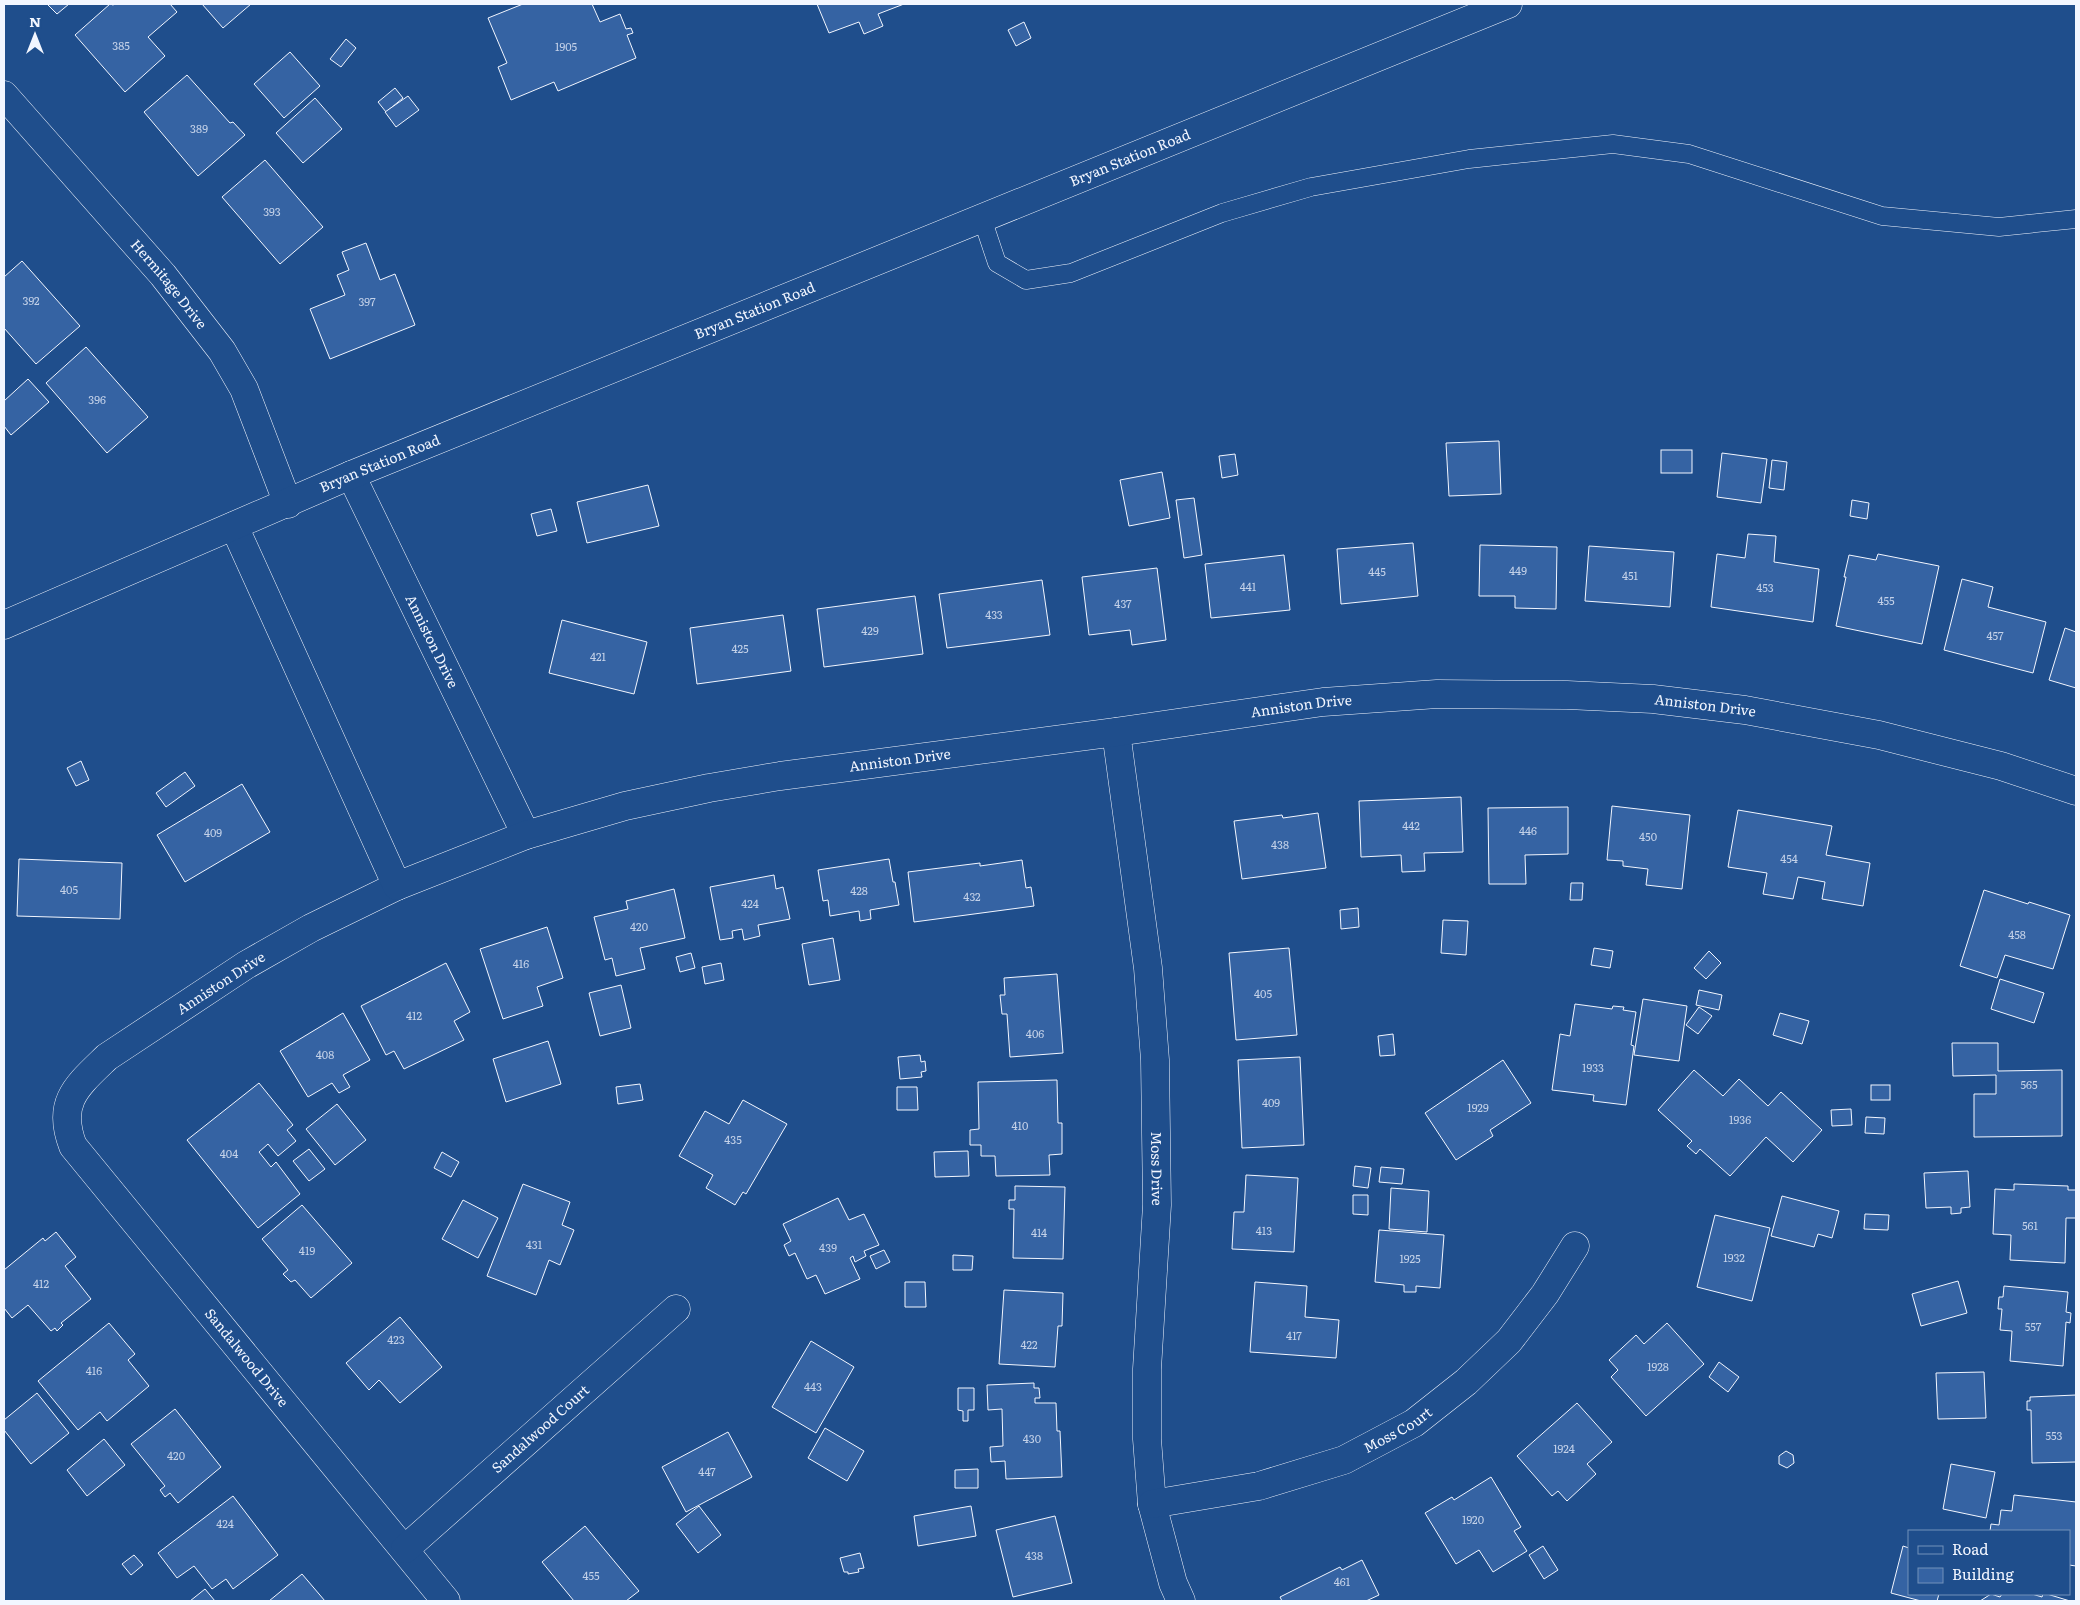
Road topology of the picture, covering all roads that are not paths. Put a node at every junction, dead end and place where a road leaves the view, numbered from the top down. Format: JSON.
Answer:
{"nodes":[{"id":1,"x":1508,"y":4,"type":"edge"},
{"id":2,"x":4,"y":95,"type":"edge"},
{"id":3,"x":982,"y":218,"type":"junction"},
{"id":4,"x":2076,"y":219,"type":"edge"},
{"id":5,"x":350,"y":475,"type":"junction"},
{"id":6,"x":288,"y":504,"type":"junction"},
{"id":7,"x":234,"y":526,"type":"junction"},
{"id":8,"x":4,"y":625,"type":"edge"},
{"id":9,"x":1116,"y":732,"type":"junction"},
{"id":10,"x":2076,"y":791,"type":"edge"},
{"id":11,"x":526,"y":835,"type":"junction"},
{"id":12,"x":397,"y":886,"type":"junction"},
{"id":13,"x":67,"y":1106,"type":"joint"},
{"id":14,"x":1574,"y":1246,"type":"dead end"},
{"id":15,"x":676,"y":1309,"type":"dead end"},
{"id":16,"x":1152,"y":1504,"type":"junction"},
{"id":17,"x":405,"y":1549,"type":"junction"},
{"id":18,"x":446,"y":1601,"type":"edge"},
{"id":19,"x":1182,"y":1601,"type":"edge"}],
"edges":[{"from":1,"to":3,"type":"street","name":"Bryan Station Road"},
{"from":2,"to":6,"type":"street","name":"Hermitage Drive"},
{"from":3,"to":4,"type":"lane"},
{"from":3,"to":5,"type":"street","name":"Bryan Station Road"},
{"from":5,"to":6,"type":"street","name":"Bryan Station Road"},
{"from":5,"to":11,"type":"street","name":"Anniston Drive"},
{"from":6,"to":7,"type":"street","name":"Bryan Station Road"},
{"from":7,"to":8,"type":"street","name":"Bryan Station Road"},
{"from":7,"to":12,"type":"street"},
{"from":9,"to":10,"type":"street","name":"Anniston Drive"},
{"from":9,"to":11,"type":"street","name":"Anniston Drive"},
{"from":9,"to":16,"type":"street","name":"Moss Drive"},
{"from":11,"to":12,"type":"street","name":"Anniston Drive"},
{"from":12,"to":13,"type":"street","name":"Anniston Drive"},
{"from":13,"to":17,"type":"street","name":"Sandalwood Drive"},
{"from":14,"to":16,"type":"street","name":"Moss Court"},
{"from":15,"to":17,"type":"street","name":"Sandalwood Court"},
{"from":16,"to":19,"type":"street","name":"Moss Drive"},
{"from":17,"to":18,"type":"street","name":"Sandalwood Drive"}]}
